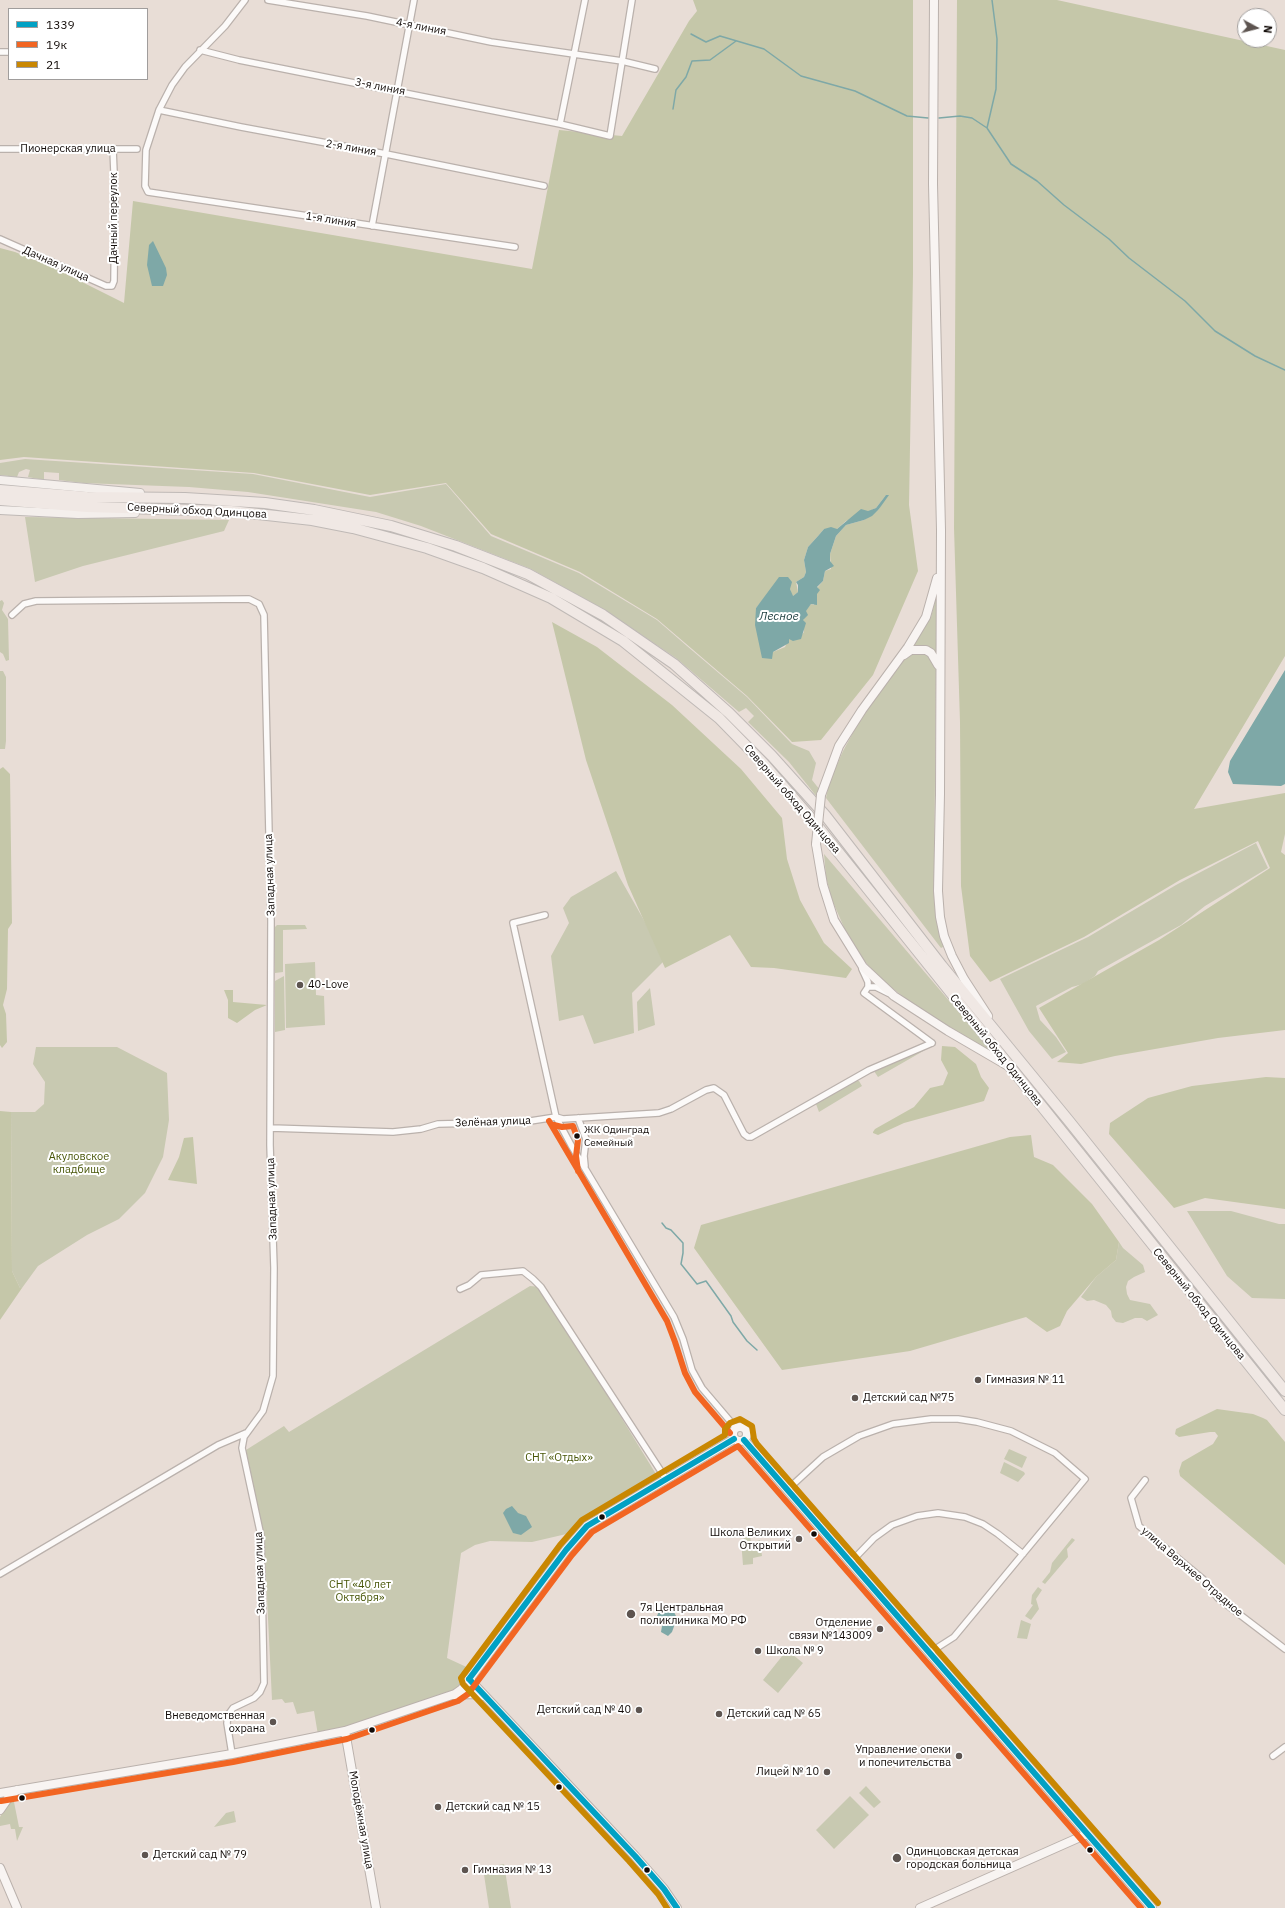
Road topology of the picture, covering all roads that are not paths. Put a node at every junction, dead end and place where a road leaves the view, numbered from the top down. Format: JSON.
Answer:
{"nodes":[{"id":1,"x":245,"y":0,"type":"edge"},
{"id":2,"x":268,"y":0,"type":"edge"},
{"id":3,"x":414,"y":0,"type":"edge"},
{"id":4,"x":584,"y":0,"type":"edge"},
{"id":5,"x":632,"y":0,"type":"edge"},
{"id":6,"x":934,"y":0,"type":"edge"},
{"id":7,"x":409,"y":25,"type":"junction"},
{"id":8,"x":200,"y":50,"type":"junction"},
{"id":9,"x":573,"y":55,"type":"junction"},
{"id":10,"x":622,"y":61,"type":"junction"},
{"id":11,"x":655,"y":69,"type":"dead end"},
{"id":12,"x":397,"y":90,"type":"junction"},
{"id":13,"x":159,"y":110,"type":"junction"},
{"id":14,"x":560,"y":124,"type":"junction"},
{"id":15,"x":0,"y":149,"type":"edge"},
{"id":16,"x":113,"y":149,"type":"junction"},
{"id":17,"x":136,"y":149,"type":"dead end"},
{"id":18,"x":386,"y":154,"type":"junction"},
{"id":19,"x":544,"y":186,"type":"dead end"},
{"id":20,"x":372,"y":226,"type":"junction"},
{"id":21,"x":0,"y":239,"type":"edge"},
{"id":22,"x":515,"y":247,"type":"dead end"},
{"id":23,"x":112,"y":286,"type":"joint"},
{"id":24,"x":0,"y":480,"type":"edge"},
{"id":25,"x":0,"y":490,"type":"edge"},
{"id":26,"x":22,"y":498,"type":"junction"},
{"id":27,"x":0,"y":500,"type":"edge"},
{"id":28,"x":0,"y":510,"type":"edge"},
{"id":29,"x":941,"y":530,"type":"junction"},
{"id":30,"x":12,"y":615,"type":"dead end"},
{"id":31,"x":899,"y":658,"type":"junction"},
{"id":32,"x":940,"y":674,"type":"junction"},
{"id":33,"x":545,"y":915,"type":"dead end"},
{"id":34,"x":851,"y":948,"type":"junction"},
{"id":35,"x":868,"y":987,"type":"junction"},
{"id":36,"x":894,"y":996,"type":"junction"},
{"id":37,"x":1005,"y":1042,"type":"junction"},
{"id":38,"x":1009,"y":1066,"type":"junction"},
{"id":39,"x":556,"y":1117,"type":"junction"},
{"id":40,"x":578,"y":1118,"type":"junction"},
{"id":41,"x":271,"y":1128,"type":"junction"},
{"id":42,"x":586,"y":1170,"type":"junction"},
{"id":43,"x":460,"y":1289,"type":"dead end"},
{"id":44,"x":1285,"y":1391,"type":"edge"},
{"id":45,"x":1285,"y":1410,"type":"edge"},
{"id":46,"x":736,"y":1428,"type":"junction"},
{"id":47,"x":246,"y":1433,"type":"junction"},
{"id":48,"x":734,"y":1439,"type":"junction"},
{"id":49,"x":744,"y":1440,"type":"junction"},
{"id":50,"x":666,"y":1479,"type":"junction"},
{"id":51,"x":1144,"y":1480,"type":"dead end"},
{"id":52,"x":787,"y":1490,"type":"junction"},
{"id":53,"x":1023,"y":1554,"type":"junction"},
{"id":54,"x":850,"y":1563,"type":"junction"},
{"id":55,"x":0,"y":1574,"type":"edge"},
{"id":56,"x":1285,"y":1649,"type":"edge"},
{"id":57,"x":929,"y":1653,"type":"junction"},
{"id":58,"x":469,"y":1679,"type":"junction"},
{"id":59,"x":452,"y":1696,"type":"junction"},
{"id":60,"x":484,"y":1696,"type":"junction"},
{"id":61,"x":345,"y":1731,"type":"junction"},
{"id":62,"x":1285,"y":1747,"type":"edge"},
{"id":63,"x":232,"y":1754,"type":"junction"},
{"id":64,"x":1274,"y":1756,"type":"dead end"},
{"id":65,"x":17,"y":1790,"type":"junction"},
{"id":66,"x":0,"y":1793,"type":"edge"},
{"id":67,"x":1,"y":1805,"type":"edge"},
{"id":68,"x":1087,"y":1834,"type":"junction"},
{"id":69,"x":0,"y":1868,"type":"edge"},
{"id":70,"x":17,"y":1908,"type":"edge"},
{"id":71,"x":376,"y":1908,"type":"edge"},
{"id":72,"x":677,"y":1908,"type":"edge"},
{"id":73,"x":920,"y":1908,"type":"edge"},
{"id":74,"x":1152,"y":1908,"type":"edge"}],
"edges":[{"from":1,"to":8,"type":"street"},
{"from":2,"to":7,"type":"street","name":"4-я линия"},
{"from":3,"to":7,"type":"street"},
{"from":4,"to":9,"type":"street"},
{"from":5,"to":10,"type":"street"},
{"from":6,"to":29,"type":"street"},
{"from":7,"to":9,"type":"street","name":"4-я линия"},
{"from":7,"to":12,"type":"street"},
{"from":8,"to":12,"type":"street","name":"3-я линия"},
{"from":8,"to":13,"type":"street"},
{"from":9,"to":10,"type":"street","name":"4-я линия"},
{"from":9,"to":14,"type":"street"},
{"from":10,"to":11,"type":"street","name":"4-я линия"},
{"from":10,"to":14,"type":"street","name":"3-я линия"},
{"from":12,"to":14,"type":"street","name":"3-я линия"},
{"from":12,"to":18,"type":"street"},
{"from":13,"to":18,"type":"street","name":"2-я линия"},
{"from":13,"to":20,"type":"street","name":"1-я линия"},
{"from":15,"to":16,"type":"street","name":"Пионерская улица"},
{"from":16,"to":17,"type":"street","name":"Пионерская улица"},
{"from":16,"to":23,"type":"street","name":"Дачный переулок"},
{"from":18,"to":19,"type":"street","name":"2-я линия"},
{"from":18,"to":20,"type":"street"},
{"from":20,"to":22,"type":"street","name":"1-я линия"},
{"from":21,"to":23,"type":"street","name":"Дачная улица"},
{"from":24,"to":26,"type":"main road"},
{"from":25,"to":26,"type":"highway","name":"Северный обход Одинцова"},
{"from":26,"to":27,"type":"highway","name":"Северный обход Одинцова"},
{"from":26,"to":28,"type":"main road"},
{"from":26,"to":37,"type":"highway","name":"Северный обход Одинцова"},
{"from":26,"to":38,"type":"highway","name":"Северный обход Одинцова"},
{"from":29,"to":31,"type":"street"},
{"from":29,"to":32,"type":"street"},
{"from":30,"to":41,"type":"street","name":"Западная улица"},
{"from":31,"to":32,"type":"street"},
{"from":31,"to":34,"type":"street","bridge":true},
{"from":32,"to":37,"type":"street"},
{"from":33,"to":39,"type":"street"},
{"from":34,"to":35,"type":"street"},
{"from":34,"to":36,"type":"street"},
{"from":35,"to":36,"type":"street"},
{"from":35,"to":40,"type":"street","name":"Зелёная улица"},
{"from":36,"to":38,"type":"street"},
{"from":37,"to":44,"type":"highway","name":"Северный обход Одинцова"},
{"from":38,"to":45,"type":"highway","name":"Северный обход Одинцова"},
{"from":39,"to":40,"type":"street","name":"Зелёная улица"},
{"from":39,"to":41,"type":"street","name":"Зелёная улица"},
{"from":39,"to":42,"type":"street"},
{"from":40,"to":42,"type":"street"},
{"from":41,"to":47,"type":"street","name":"Западная улица"},
{"from":42,"to":46,"type":"street"},
{"from":43,"to":50,"type":"street"},
{"from":46,"to":48,"type":"street"},
{"from":46,"to":49,"type":"street"},
{"from":47,"to":55,"type":"street"},
{"from":47,"to":63,"type":"street","name":"Западная улица"},
{"from":48,"to":49,"type":"street"},
{"from":48,"to":50,"type":"street"},
{"from":49,"to":52,"type":"street"},
{"from":50,"to":58,"type":"street"},
{"from":51,"to":56,"type":"street","name":"улица Верхнее Отрадное"},
{"from":52,"to":53,"type":"street"},
{"from":52,"to":54,"type":"street"},
{"from":53,"to":54,"type":"street"},
{"from":53,"to":57,"type":"street"},
{"from":54,"to":57,"type":"street"},
{"from":57,"to":68,"type":"street"},
{"from":58,"to":59,"type":"street"},
{"from":58,"to":60,"type":"street"},
{"from":59,"to":60,"type":"street"},
{"from":59,"to":61,"type":"street"},
{"from":60,"to":72,"type":"street"},
{"from":61,"to":63,"type":"street"},
{"from":61,"to":71,"type":"street","name":"Молодёжная улица"},
{"from":62,"to":64,"type":"street"},
{"from":63,"to":65,"type":"street"},
{"from":65,"to":66,"type":"street"},
{"from":65,"to":67,"type":"street"},
{"from":68,"to":73,"type":"street"},
{"from":68,"to":74,"type":"street"},
{"from":69,"to":70,"type":"street"}]}
